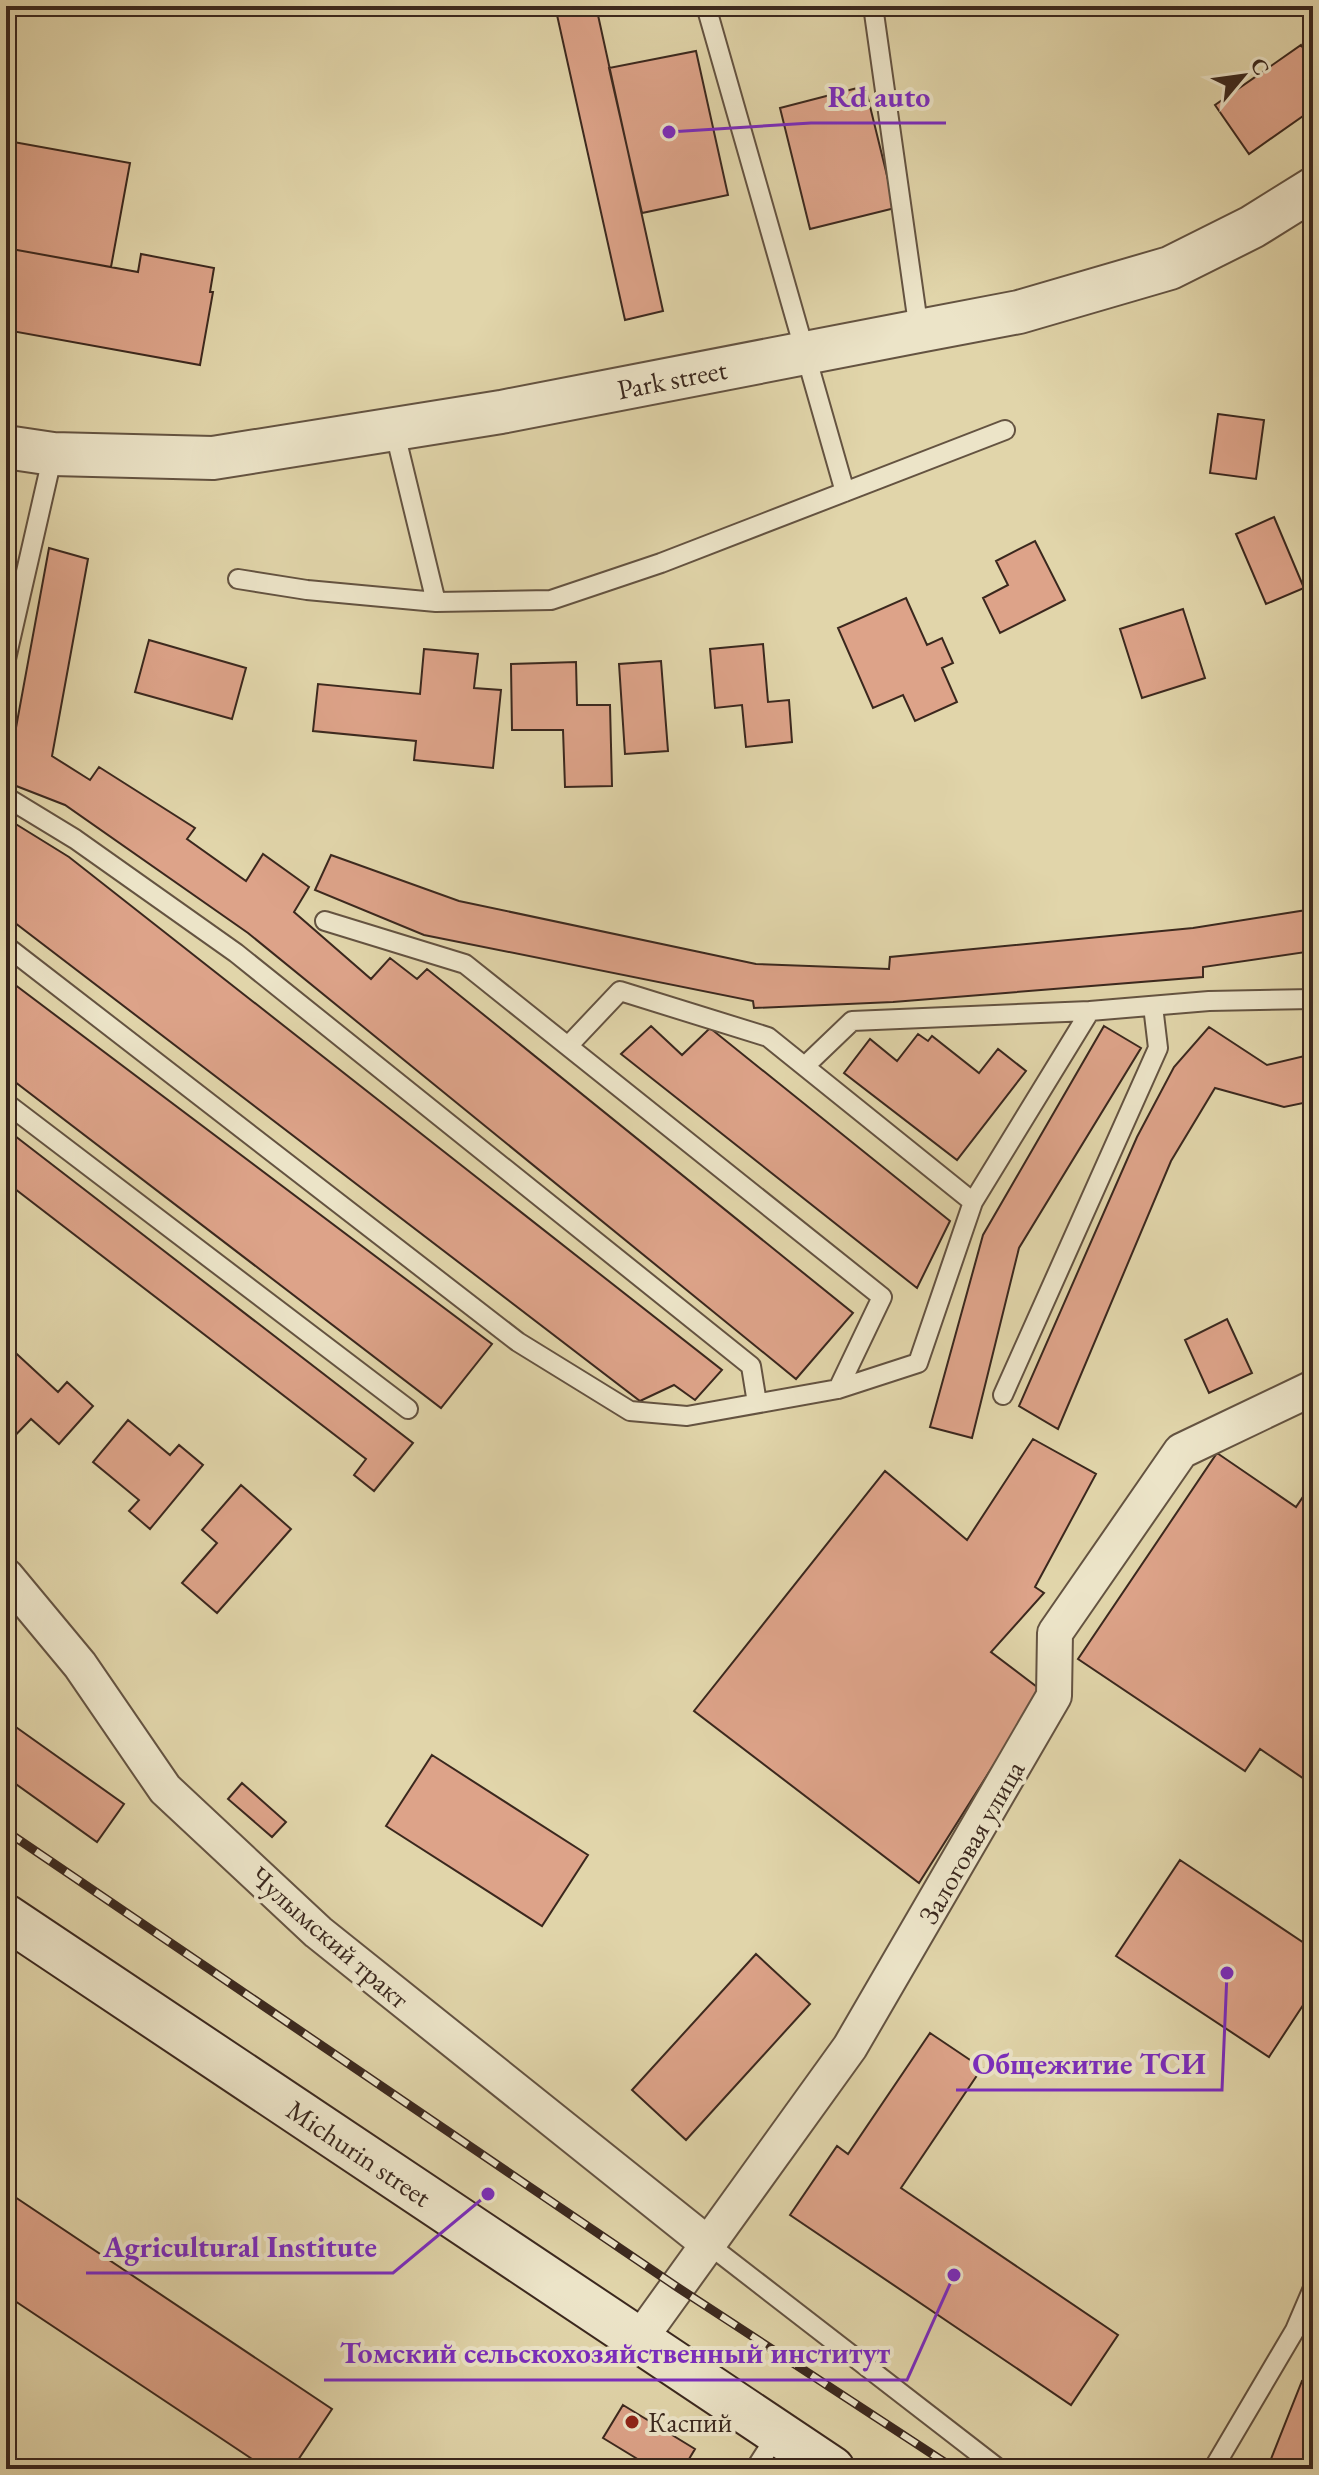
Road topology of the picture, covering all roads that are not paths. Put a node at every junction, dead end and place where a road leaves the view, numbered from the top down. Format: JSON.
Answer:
{"nodes":[{"id":1,"x":706,"y":6,"type":"edge"},
{"id":2,"x":873,"y":6,"type":"edge"},
{"id":3,"x":1313,"y":189,"type":"edge"},
{"id":4,"x":919,"y":331,"type":"junction"},
{"id":5,"x":805,"y":354,"type":"junction"},
{"id":6,"x":394,"y":429,"type":"junction"},
{"id":7,"x":1005,"y":430,"type":"dead end"},
{"id":8,"x":6,"y":447,"type":"edge"},
{"id":9,"x":53,"y":454,"type":"junction"},
{"id":10,"x":845,"y":492,"type":"junction"},
{"id":11,"x":238,"y":579,"type":"dead end"},
{"id":12,"x":436,"y":602,"type":"junction"},
{"id":13,"x":8,"y":639,"type":"edge"},
{"id":14,"x":6,"y":659,"type":"edge"},
{"id":15,"x":6,"y":797,"type":"edge"},
{"id":16,"x":325,"y":921,"type":"dead end"},
{"id":17,"x":6,"y":946,"type":"edge"},
{"id":18,"x":1313,"y":999,"type":"edge"},
{"id":19,"x":1153,"y":1006,"type":"junction"},
{"id":20,"x":1090,"y":1011,"type":"junction"},
{"id":21,"x":568,"y":1046,"type":"junction"},
{"id":22,"x":805,"y":1066,"type":"junction"},
{"id":23,"x":6,"y":1103,"type":"edge"},
{"id":24,"x":973,"y":1202,"type":"junction"},
{"id":25,"x":1313,"y":1388,"type":"edge"},
{"id":26,"x":838,"y":1389,"type":"junction"},
{"id":27,"x":1003,"y":1395,"type":"dead end"},
{"id":28,"x":757,"y":1403,"type":"junction"},
{"id":29,"x":408,"y":1409,"type":"dead end"},
{"id":30,"x":6,"y":1576,"type":"edge"},
{"id":31,"x":6,"y":1917,"type":"edge"},
{"id":32,"x":708,"y":2244,"type":"junction"},
{"id":33,"x":1313,"y":2288,"type":"edge"},
{"id":34,"x":639,"y":2340,"type":"junction"},
{"id":35,"x":778,"y":2433,"type":"junction"},
{"id":36,"x":755,"y":2469,"type":"edge"},
{"id":37,"x":832,"y":2469,"type":"edge"},
{"id":38,"x":999,"y":2469,"type":"edge"},
{"id":39,"x":1213,"y":2469,"type":"edge"}],
"edges":[{"from":1,"to":5,"type":"lane"},
{"from":2,"to":4,"type":"lane"},
{"from":3,"to":4,"type":"street","name":"Park street"},
{"from":4,"to":5,"type":"street","name":"Park street"},
{"from":5,"to":6,"type":"street","name":"Park street"},
{"from":5,"to":10,"type":"lane"},
{"from":6,"to":9,"type":"street","name":"Park street"},
{"from":6,"to":12,"type":"lane"},
{"from":7,"to":10,"type":"lane"},
{"from":8,"to":9,"type":"street","name":"Park street"},
{"from":9,"to":13,"type":"lane"},
{"from":10,"to":12,"type":"lane"},
{"from":11,"to":12,"type":"lane"},
{"from":13,"to":14,"type":"lane"},
{"from":15,"to":28,"type":"lane"},
{"from":16,"to":21,"type":"lane"},
{"from":17,"to":28,"type":"lane"},
{"from":18,"to":19,"type":"lane"},
{"from":19,"to":20,"type":"lane"},
{"from":19,"to":27,"type":"lane"},
{"from":20,"to":22,"type":"lane"},
{"from":20,"to":24,"type":"lane"},
{"from":21,"to":22,"type":"lane"},
{"from":21,"to":26,"type":"lane"},
{"from":22,"to":24,"type":"lane"},
{"from":23,"to":29,"type":"lane"},
{"from":24,"to":26,"type":"lane"},
{"from":25,"to":32,"type":"street","name":"Залоговая улица"},
{"from":26,"to":28,"type":"lane"},
{"from":30,"to":32,"type":"street","name":"Чулымский тракт"},
{"from":31,"to":34,"type":"main road","name":"Michurin street"},
{"from":32,"to":34,"type":"street","name":"Залоговая улица"},
{"from":32,"to":38,"type":"lane"},
{"from":33,"to":39,"type":"lane"},
{"from":34,"to":35,"type":"main road","name":"Michurin street"},
{"from":35,"to":36,"type":"lane"},
{"from":35,"to":37,"type":"main road","name":"Michurin street"}]}
